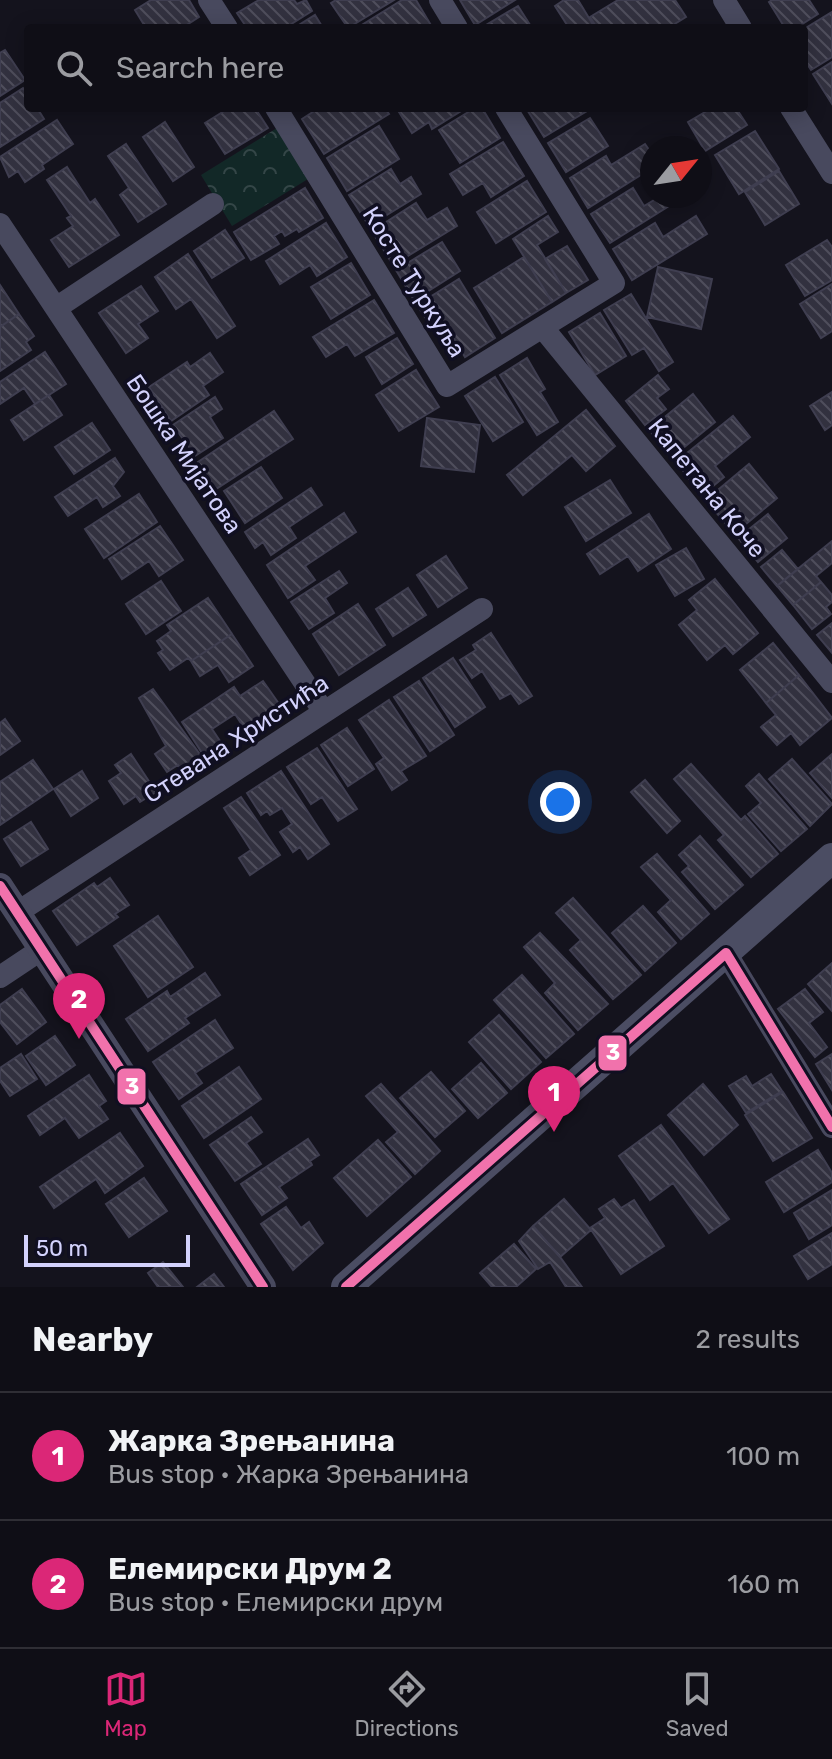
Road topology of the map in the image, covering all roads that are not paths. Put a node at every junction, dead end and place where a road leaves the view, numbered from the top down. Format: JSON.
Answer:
{"nodes":[{"id":1,"x":209,"y":0,"type":"edge"},
{"id":2,"x":440,"y":0,"type":"edge"},
{"id":3,"x":724,"y":0,"type":"edge"},
{"id":4,"x":224,"y":24,"type":"edge"},
{"id":5,"x":455,"y":24,"type":"edge"},
{"id":6,"x":739,"y":24,"type":"edge"},
{"id":7,"x":278,"y":112,"type":"edge"},
{"id":8,"x":508,"y":112,"type":"edge"},
{"id":9,"x":794,"y":112,"type":"edge"},
{"id":10,"x":832,"y":173,"type":"edge"},
{"id":11,"x":213,"y":204,"type":"dead end"},
{"id":12,"x":0,"y":224,"type":"edge"},
{"id":13,"x":56,"y":308,"type":"junction"},
{"id":14,"x":543,"y":328,"type":"junction"},
{"id":15,"x":482,"y":609,"type":"dead end"},
{"id":16,"x":832,"y":682,"type":"edge"},
{"id":17,"x":324,"y":712,"type":"junction"},
{"id":18,"x":832,"y":858,"type":"edge"},
{"id":19,"x":0,"y":886,"type":"edge"},
{"id":20,"x":18,"y":912,"type":"junction"},
{"id":21,"x":42,"y":949,"type":"junction"},
{"id":22,"x":726,"y":953,"type":"junction"},
{"id":23,"x":0,"y":977,"type":"edge"},
{"id":24,"x":832,"y":1127,"type":"edge"},
{"id":25,"x":263,"y":1287,"type":"edge"},
{"id":26,"x":346,"y":1287,"type":"edge"}],
"edges":[{"from":1,"to":4,"type":"street"},
{"from":2,"to":5,"type":"street"},
{"from":3,"to":6,"type":"street"},
{"from":7,"to":14,"type":"street","name":"Косте Туркуља"},
{"from":8,"to":14,"type":"street","name":"Косте Туркуља"},
{"from":9,"to":10,"type":"street"},
{"from":11,"to":13,"type":"street"},
{"from":12,"to":13,"type":"street","name":"Бошка Мијатова"},
{"from":13,"to":17,"type":"street","name":"Бошка Мијатова"},
{"from":14,"to":16,"type":"street","name":"Капетана Коче"},
{"from":15,"to":17,"type":"street","name":"Стевана Христића"},
{"from":17,"to":20,"type":"street","name":"Стевана Христића"},
{"from":18,"to":22,"type":"main road"},
{"from":19,"to":20,"type":"street"},
{"from":20,"to":21,"type":"street"},
{"from":21,"to":23,"type":"street"},
{"from":21,"to":25,"type":"street"},
{"from":22,"to":24,"type":"street"},
{"from":22,"to":26,"type":"main road"}]}
